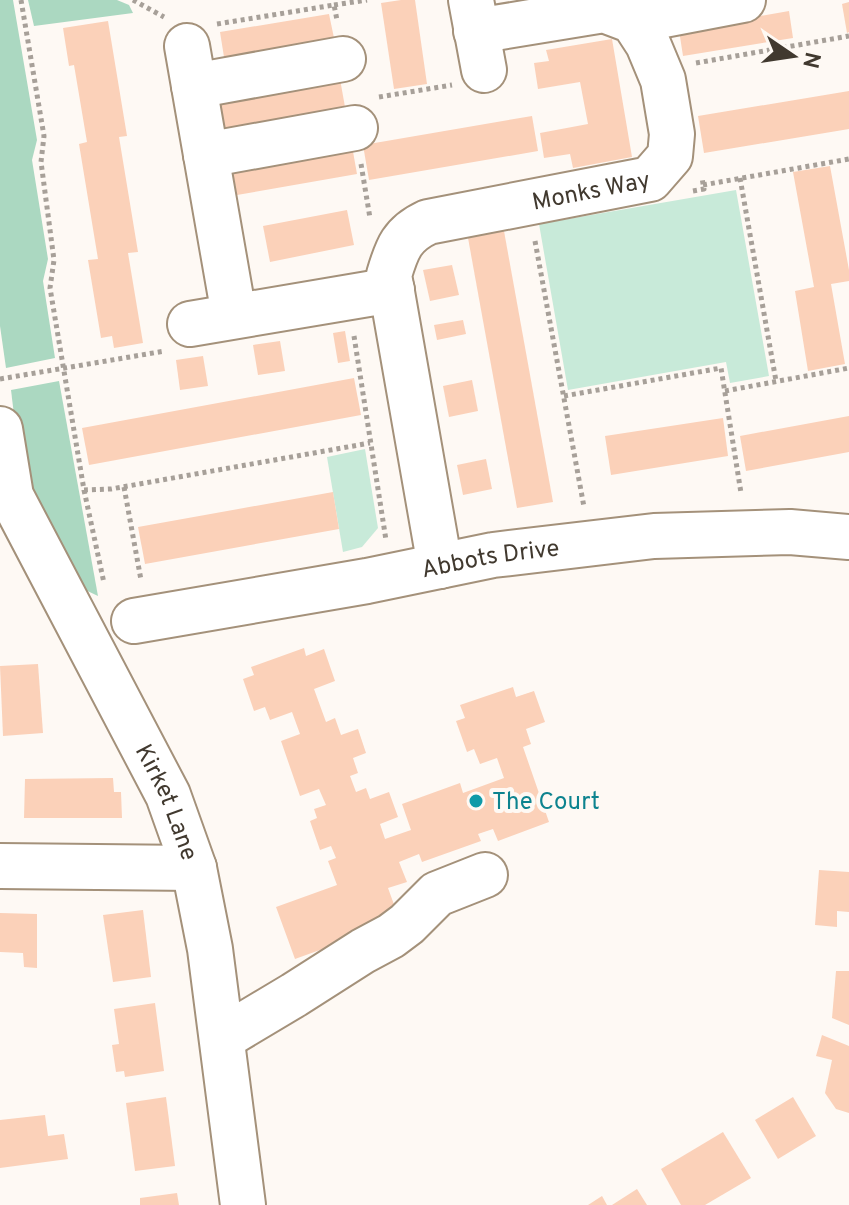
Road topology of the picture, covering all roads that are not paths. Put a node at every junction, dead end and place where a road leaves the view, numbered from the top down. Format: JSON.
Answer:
{"nodes":[{"id":1,"x":743,"y":0,"type":"edge"},
{"id":2,"x":633,"y":21,"type":"junction"},
{"id":3,"x":474,"y":46,"type":"edge"},
{"id":4,"x":343,"y":59,"type":"dead end"},
{"id":5,"x":360,"y":114,"type":"road end"},
{"id":6,"x":206,"y":155,"type":"junction"},
{"id":7,"x":392,"y":290,"type":"junction"},
{"id":8,"x":234,"y":315,"type":"junction"},
{"id":9,"x":180,"y":337,"type":"road end"},
{"id":10,"x":1,"y":441,"type":"edge"},
{"id":11,"x":849,"y":537,"type":"edge"},
{"id":12,"x":440,"y":566,"type":"junction"},
{"id":13,"x":128,"y":602,"type":"road end"},
{"id":14,"x":0,"y":866,"type":"edge"},
{"id":15,"x":194,"y":868,"type":"junction"},
{"id":16,"x":485,"y":875,"type":"dead end"},
{"id":17,"x":222,"y":1038,"type":"junction"},
{"id":18,"x":243,"y":1205,"type":"edge"}],
"edges":[{"from":1,"to":2,"type":"street"},
{"from":2,"to":3,"type":"street"},
{"from":2,"to":7,"type":"street","name":"Monks Way"},
{"from":4,"to":6,"type":"street"},
{"from":5,"to":6,"type":"street"},
{"from":6,"to":8,"type":"street"},
{"from":7,"to":8,"type":"street"},
{"from":7,"to":12,"type":"street","name":"Monks Way"},
{"from":8,"to":9,"type":"street"},
{"from":10,"to":15,"type":"street","name":"Kirket Lane"},
{"from":11,"to":12,"type":"street","name":"Abbots Drive"},
{"from":12,"to":13,"type":"street","name":"Abbots Drive"},
{"from":14,"to":15,"type":"street"},
{"from":15,"to":17,"type":"street","name":"Kirket Lane"},
{"from":16,"to":17,"type":"street"},
{"from":17,"to":18,"type":"street","name":"Kirket Lane"}]}
